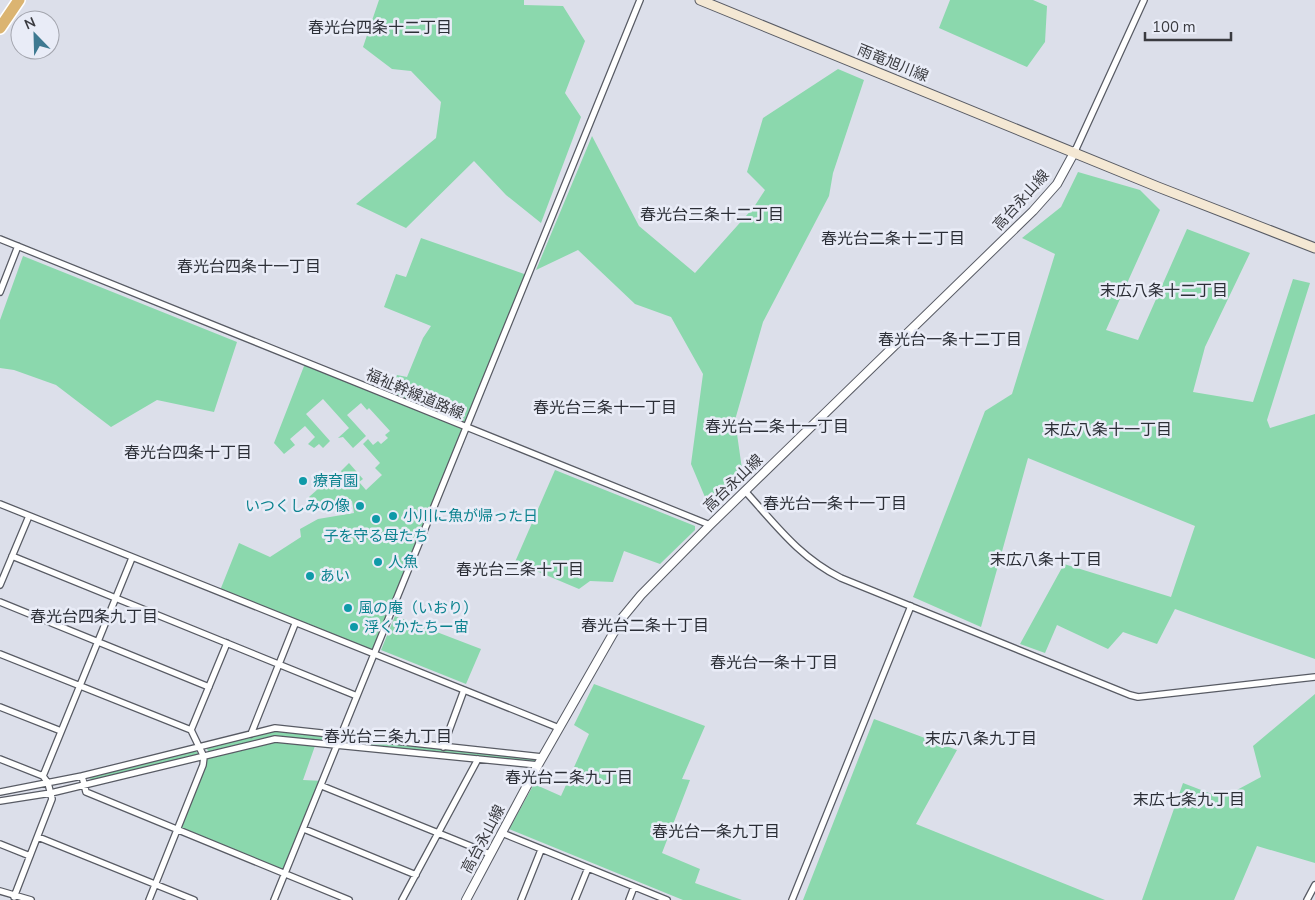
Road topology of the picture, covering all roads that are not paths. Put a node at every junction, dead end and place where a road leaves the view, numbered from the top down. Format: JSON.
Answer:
{"nodes":[{"id":1,"x":19,"y":0,"type":"edge"},
{"id":2,"x":640,"y":0,"type":"edge"},
{"id":3,"x":700,"y":0,"type":"edge"},
{"id":4,"x":1144,"y":0,"type":"edge"},
{"id":5,"x":0,"y":28,"type":"edge"},
{"id":6,"x":1075,"y":151,"type":"junction"},
{"id":7,"x":0,"y":239,"type":"edge"},
{"id":8,"x":18,"y":246,"type":"junction"},
{"id":9,"x":1315,"y":248,"type":"edge"},
{"id":10,"x":0,"y":292,"type":"edge"},
{"id":11,"x":465,"y":427,"type":"junction"},
{"id":12,"x":745,"y":490,"type":"junction"},
{"id":13,"x":0,"y":504,"type":"edge"},
{"id":14,"x":29,"y":516,"type":"junction"},
{"id":15,"x":710,"y":525,"type":"junction"},
{"id":16,"x":12,"y":556,"type":"junction"},
{"id":17,"x":132,"y":558,"type":"junction"},
{"id":18,"x":0,"y":585,"type":"edge"},
{"id":19,"x":116,"y":598,"type":"junction"},
{"id":20,"x":0,"y":602,"type":"edge"},
{"id":21,"x":911,"y":606,"type":"junction"},
{"id":22,"x":294,"y":624,"type":"junction"},
{"id":23,"x":98,"y":642,"type":"junction"},
{"id":24,"x":227,"y":643,"type":"junction"},
{"id":25,"x":0,"y":654,"type":"edge"},
{"id":26,"x":374,"y":656,"type":"junction"},
{"id":27,"x":279,"y":664,"type":"junction"},
{"id":28,"x":1315,"y":677,"type":"edge"},
{"id":29,"x":79,"y":686,"type":"junction"},
{"id":30,"x":209,"y":687,"type":"junction"},
{"id":31,"x":464,"y":690,"type":"junction"},
{"id":32,"x":357,"y":696,"type":"junction"},
{"id":33,"x":0,"y":707,"type":"edge"},
{"id":34,"x":560,"y":728,"type":"junction"},
{"id":35,"x":191,"y":730,"type":"junction"},
{"id":36,"x":61,"y":731,"type":"junction"},
{"id":37,"x":251,"y":734,"type":"junction"},
{"id":38,"x":341,"y":737,"type":"junction"},
{"id":39,"x":337,"y":745,"type":"junction"},
{"id":40,"x":444,"y":746,"type":"junction"},
{"id":41,"x":200,"y":748,"type":"junction"},
{"id":42,"x":204,"y":757,"type":"junction"},
{"id":43,"x":542,"y":757,"type":"junction"},
{"id":44,"x":0,"y":759,"type":"edge"},
{"id":45,"x":478,"y":759,"type":"junction"},
{"id":46,"x":538,"y":764,"type":"junction"},
{"id":47,"x":43,"y":776,"type":"junction"},
{"id":48,"x":82,"y":776,"type":"junction"},
{"id":49,"x":48,"y":783,"type":"junction"},
{"id":50,"x":84,"y":785,"type":"junction"},
{"id":51,"x":322,"y":786,"type":"junction"},
{"id":52,"x":0,"y":792,"type":"edge"},
{"id":53,"x":50,"y":793,"type":"junction"},
{"id":54,"x":0,"y":801,"type":"edge"},
{"id":55,"x":304,"y":829,"type":"junction"},
{"id":56,"x":176,"y":830,"type":"junction"},
{"id":57,"x":438,"y":832,"type":"junction"},
{"id":58,"x":502,"y":834,"type":"junction"},
{"id":59,"x":38,"y":837,"type":"junction"},
{"id":60,"x":0,"y":844,"type":"edge"},
{"id":61,"x":541,"y":850,"type":"junction"},
{"id":62,"x":490,"y":854,"type":"junction"},
{"id":63,"x":30,"y":856,"type":"junction"},
{"id":64,"x":588,"y":868,"type":"junction"},
{"id":65,"x":285,"y":874,"type":"junction"},
{"id":66,"x":416,"y":875,"type":"junction"},
{"id":67,"x":155,"y":884,"type":"junction"},
{"id":68,"x":1315,"y":885,"type":"edge"},
{"id":69,"x":634,"y":887,"type":"junction"},
{"id":70,"x":0,"y":891,"type":"edge"},
{"id":71,"x":17,"y":897,"type":"edge"},
{"id":72,"x":30,"y":900,"type":"edge"},
{"id":73,"x":149,"y":900,"type":"edge"},
{"id":74,"x":194,"y":900,"type":"edge"},
{"id":75,"x":274,"y":900,"type":"edge"},
{"id":76,"x":349,"y":900,"type":"edge"},
{"id":77,"x":402,"y":900,"type":"edge"},
{"id":78,"x":466,"y":900,"type":"edge"},
{"id":79,"x":521,"y":900,"type":"edge"},
{"id":80,"x":575,"y":900,"type":"edge"},
{"id":81,"x":628,"y":900,"type":"edge"},
{"id":82,"x":667,"y":900,"type":"edge"},
{"id":83,"x":792,"y":900,"type":"edge"},
{"id":84,"x":1307,"y":900,"type":"edge"}],
"edges":[{"from":1,"to":5,"type":"highway"},
{"from":2,"to":11,"type":"street"},
{"from":3,"to":6,"type":"main road","name":"雨竜旭川線"},
{"from":4,"to":6,"type":"street"},
{"from":6,"to":9,"type":"main road"},
{"from":6,"to":12,"type":"street","name":"高台永山線"},
{"from":7,"to":8,"type":"street","name":"福祉幹線道路線"},
{"from":8,"to":10,"type":"street"},
{"from":8,"to":11,"type":"street","name":"福祉幹線道路線"},
{"from":11,"to":15,"type":"street"},
{"from":11,"to":26,"type":"street","name":"福祉幹線道路線"},
{"from":12,"to":15,"type":"street","name":"高台永山線"},
{"from":12,"to":21,"type":"street"},
{"from":13,"to":14,"type":"street"},
{"from":14,"to":16,"type":"street"},
{"from":14,"to":17,"type":"street"},
{"from":15,"to":34,"type":"street","name":"高台永山線"},
{"from":16,"to":18,"type":"street"},
{"from":16,"to":19,"type":"street"},
{"from":17,"to":19,"type":"street"},
{"from":17,"to":22,"type":"street"},
{"from":19,"to":23,"type":"street"},
{"from":19,"to":24,"type":"street"},
{"from":20,"to":23,"type":"street"},
{"from":21,"to":28,"type":"street"},
{"from":21,"to":83,"type":"street"},
{"from":22,"to":26,"type":"street"},
{"from":22,"to":27,"type":"street"},
{"from":23,"to":29,"type":"street"},
{"from":23,"to":30,"type":"street"},
{"from":24,"to":27,"type":"street"},
{"from":24,"to":30,"type":"street"},
{"from":25,"to":29,"type":"street"},
{"from":26,"to":31,"type":"street"},
{"from":26,"to":32,"type":"street","name":"福祉幹線道路線"},
{"from":27,"to":32,"type":"street"},
{"from":27,"to":37,"type":"street"},
{"from":29,"to":35,"type":"street"},
{"from":29,"to":36,"type":"street"},
{"from":30,"to":35,"type":"street"},
{"from":31,"to":34,"type":"street"},
{"from":31,"to":40,"type":"street"},
{"from":32,"to":38,"type":"street","name":"福祉幹線道路線"},
{"from":33,"to":36,"type":"street"},
{"from":34,"to":43,"type":"street","name":"高台永山線"},
{"from":35,"to":41,"type":"street"},
{"from":36,"to":47,"type":"street"},
{"from":37,"to":38,"type":"street"},
{"from":37,"to":41,"type":"street"},
{"from":38,"to":39,"type":"street","name":"福祉幹線道路線"},
{"from":38,"to":40,"type":"street"},
{"from":39,"to":42,"type":"street"},
{"from":39,"to":45,"type":"street"},
{"from":39,"to":51,"type":"street","name":"福祉幹線道路線"},
{"from":40,"to":43,"type":"street"},
{"from":41,"to":42,"type":"street"},
{"from":41,"to":48,"type":"street"},
{"from":42,"to":50,"type":"street"},
{"from":42,"to":56,"type":"street"},
{"from":43,"to":46,"type":"street","name":"高台永山線"},
{"from":44,"to":47,"type":"street"},
{"from":45,"to":46,"type":"street"},
{"from":45,"to":57,"type":"street"},
{"from":46,"to":58,"type":"street","name":"高台永山線"},
{"from":47,"to":49,"type":"street"},
{"from":48,"to":49,"type":"street"},
{"from":48,"to":50,"type":"street"},
{"from":49,"to":52,"type":"street"},
{"from":49,"to":53,"type":"street"},
{"from":50,"to":53,"type":"street"},
{"from":50,"to":56,"type":"street"},
{"from":51,"to":55,"type":"street","name":"福祉幹線道路線"},
{"from":51,"to":57,"type":"street"},
{"from":53,"to":54,"type":"street"},
{"from":53,"to":59,"type":"street"},
{"from":55,"to":65,"type":"street","name":"福祉幹線道路線"},
{"from":55,"to":66,"type":"street"},
{"from":56,"to":65,"type":"street"},
{"from":56,"to":67,"type":"street"},
{"from":57,"to":62,"type":"street"},
{"from":57,"to":66,"type":"street"},
{"from":58,"to":61,"type":"street"},
{"from":58,"to":62,"type":"street","name":"高台永山線"},
{"from":59,"to":63,"type":"street"},
{"from":59,"to":67,"type":"street"},
{"from":60,"to":63,"type":"street"},
{"from":61,"to":64,"type":"street"},
{"from":61,"to":79,"type":"street"},
{"from":62,"to":78,"type":"street","name":"高台永山線"},
{"from":63,"to":71,"type":"street"},
{"from":64,"to":69,"type":"street"},
{"from":64,"to":80,"type":"street"},
{"from":65,"to":75,"type":"street","name":"福祉幹線道路線"},
{"from":65,"to":76,"type":"street"},
{"from":66,"to":77,"type":"street"},
{"from":67,"to":73,"type":"street"},
{"from":67,"to":74,"type":"street"},
{"from":68,"to":84,"type":"street"},
{"from":69,"to":81,"type":"street"},
{"from":69,"to":82,"type":"street"},
{"from":70,"to":71,"type":"street"},
{"from":71,"to":72,"type":"street"}]}
